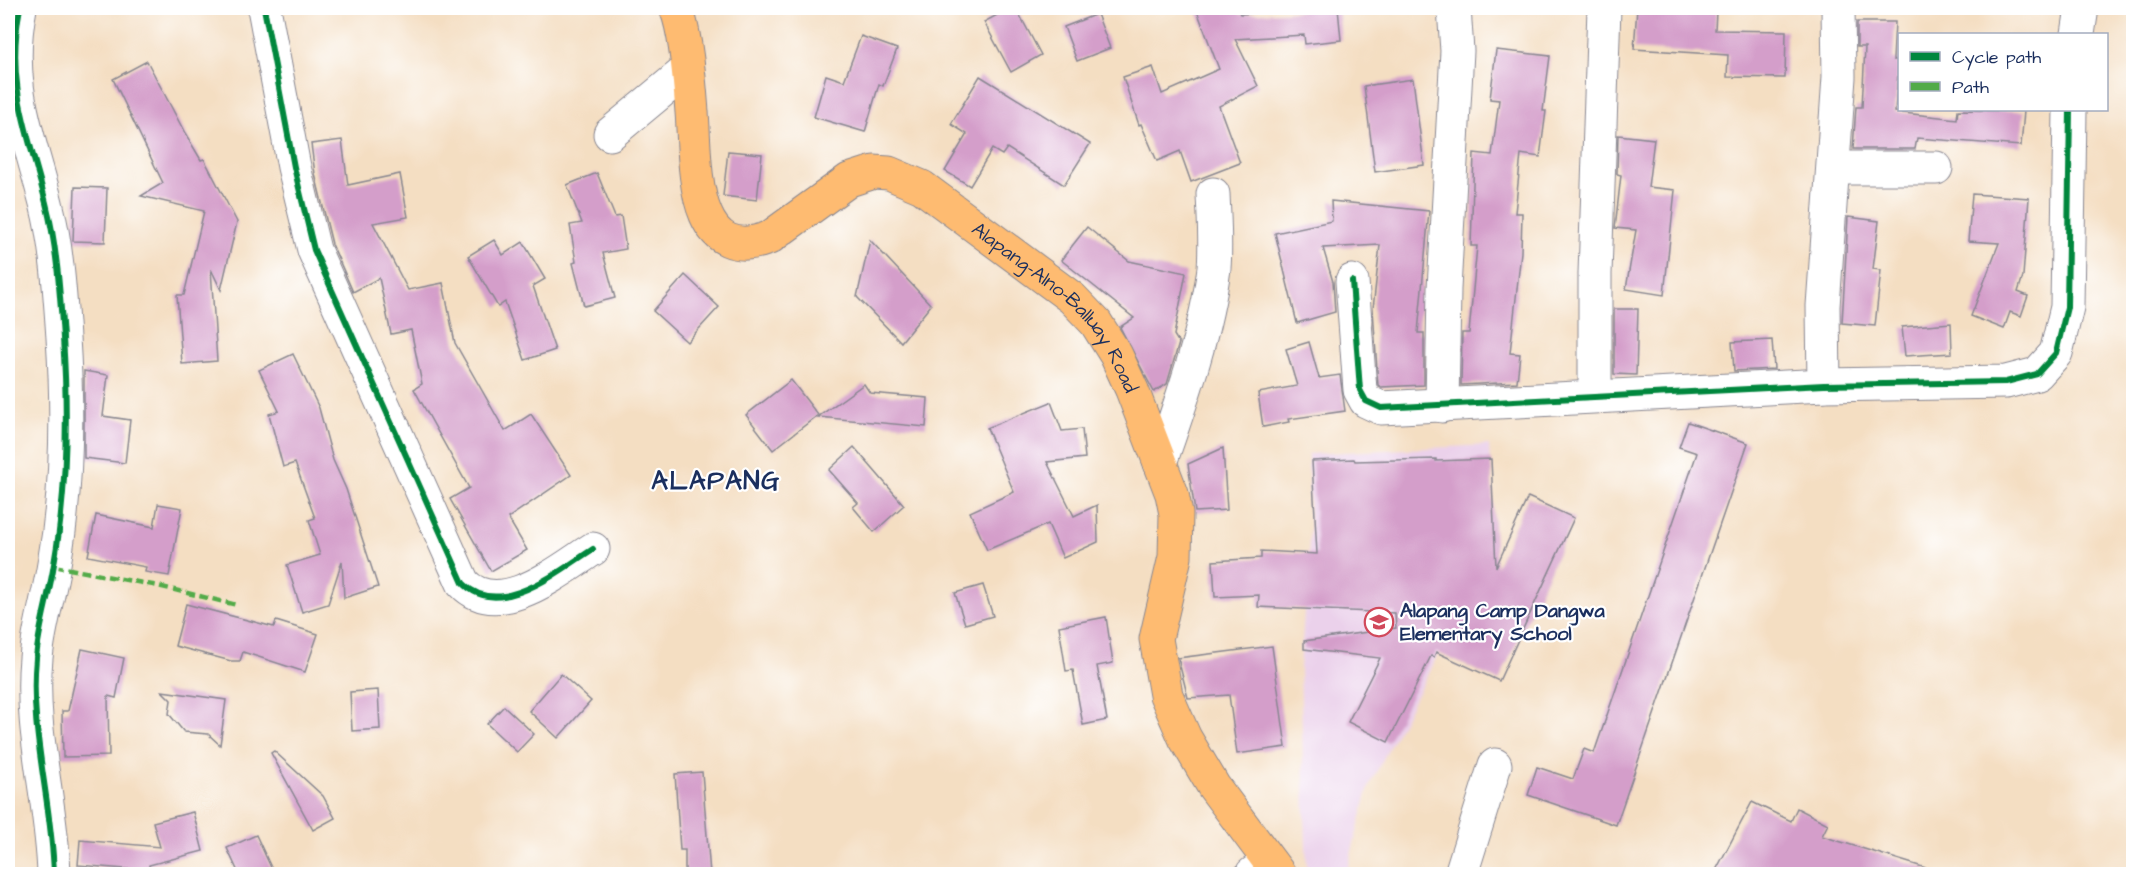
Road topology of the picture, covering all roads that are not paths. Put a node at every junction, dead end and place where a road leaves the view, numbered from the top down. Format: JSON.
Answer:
{"nodes":[{"id":1,"x":20,"y":8,"type":"edge"},
{"id":2,"x":264,"y":8,"type":"edge"},
{"id":3,"x":676,"y":8,"type":"edge"},
{"id":4,"x":1454,"y":8,"type":"edge"},
{"id":5,"x":1604,"y":8,"type":"edge"},
{"id":6,"x":1838,"y":8,"type":"edge"},
{"id":7,"x":2082,"y":8,"type":"edge"},
{"id":8,"x":2078,"y":33,"type":"edge"},
{"id":9,"x":687,"y":70,"type":"junction"},
{"id":10,"x":2070,"y":111,"type":"edge"},
{"id":11,"x":610,"y":134,"type":"dead end"},
{"id":12,"x":1834,"y":168,"type":"junction"},
{"id":13,"x":1936,"y":168,"type":"dead end"},
{"id":14,"x":1213,"y":194,"type":"dead end"},
{"id":15,"x":1352,"y":280,"type":"dead end"},
{"id":16,"x":1824,"y":385,"type":"junction"},
{"id":17,"x":1595,"y":395,"type":"junction"},
{"id":18,"x":1442,"y":406,"type":"junction"},
{"id":19,"x":1160,"y":463,"type":"junction"},
{"id":20,"x":593,"y":549,"type":"dead end"},
{"id":21,"x":1495,"y":765,"type":"dead end"},
{"id":22,"x":1267,"y":870,"type":"edge"},
{"id":23,"x":54,"y":874,"type":"edge"},
{"id":24,"x":1461,"y":874,"type":"edge"}],
"edges":[{"from":1,"to":23,"type":"street"},
{"from":2,"to":20,"type":"street"},
{"from":3,"to":9,"type":"main road","name":"Alapang-Alno-Balluay Road"},
{"from":4,"to":18,"type":"street"},
{"from":5,"to":17,"type":"street"},
{"from":6,"to":12,"type":"street"},
{"from":7,"to":8,"type":"street"},
{"from":9,"to":11,"type":"street"},
{"from":9,"to":19,"type":"main road","name":"Alapang-Alno-Balluay Road"},
{"from":10,"to":16,"type":"street"},
{"from":12,"to":13,"type":"street"},
{"from":12,"to":16,"type":"street"},
{"from":14,"to":19,"type":"street"},
{"from":15,"to":18,"type":"street"},
{"from":16,"to":17,"type":"street"},
{"from":17,"to":18,"type":"street"},
{"from":19,"to":22,"type":"main road","name":"Alapang-Alno-Balluay Road"},
{"from":21,"to":24,"type":"street"}]}
